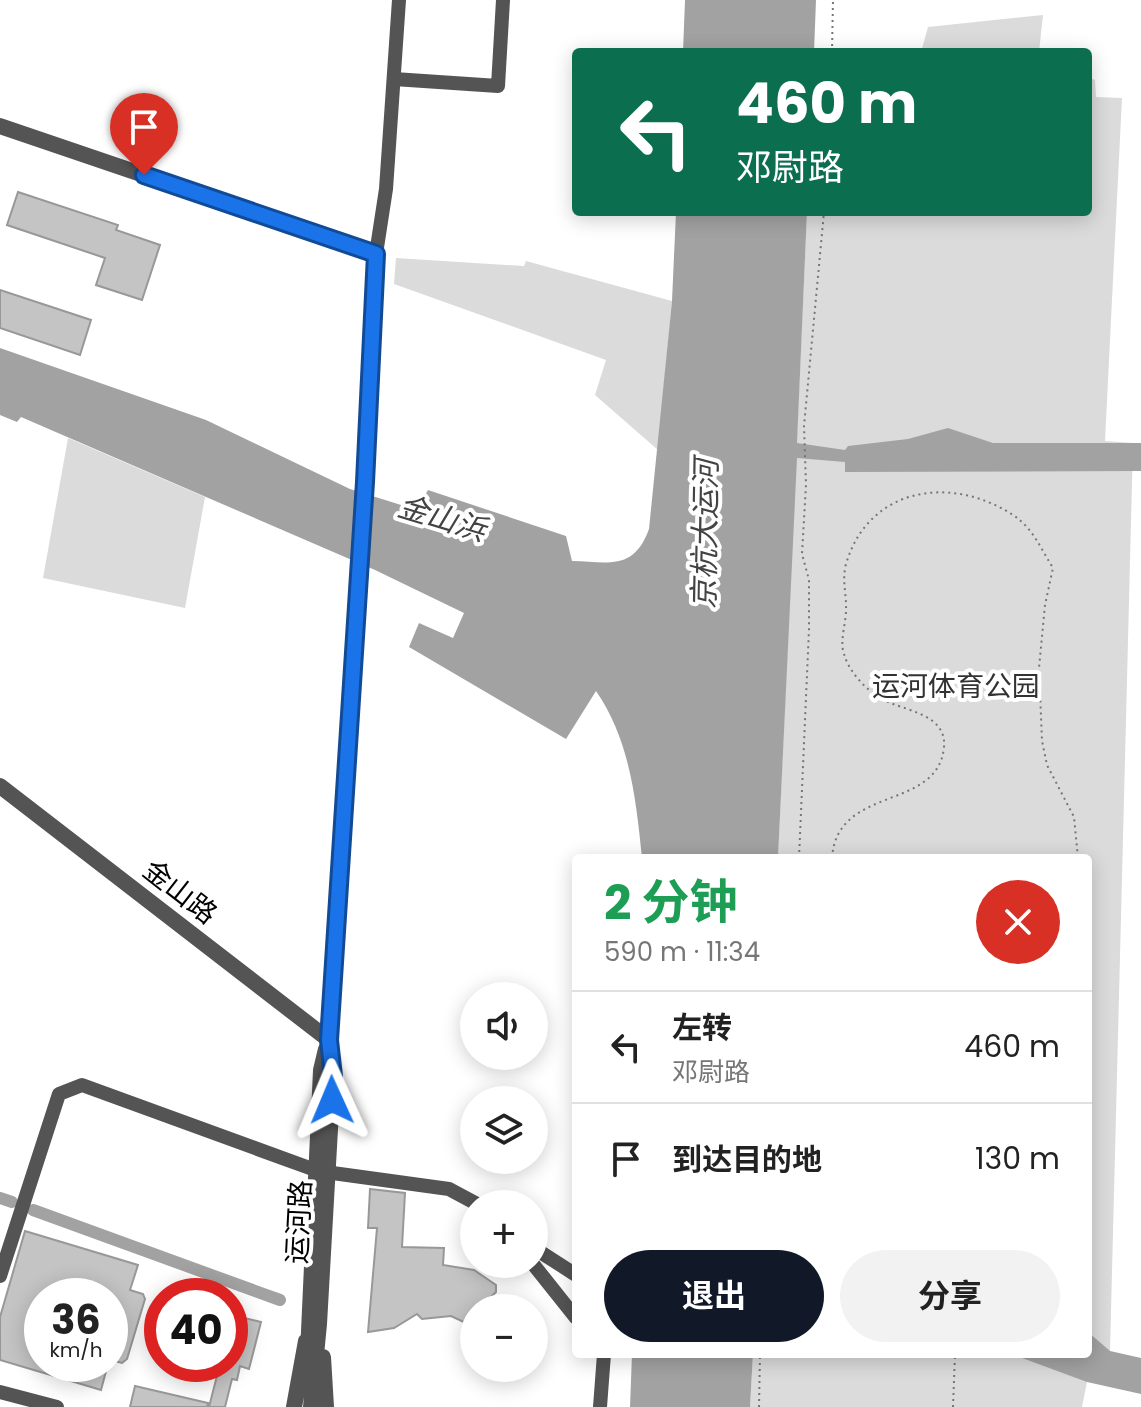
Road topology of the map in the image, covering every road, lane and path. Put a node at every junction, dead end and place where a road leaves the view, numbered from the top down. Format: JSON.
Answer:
{"nodes":[{"id":1,"x":399,"y":0,"type":"edge"},
{"id":2,"x":503,"y":0,"type":"edge"},
{"id":3,"x":833,"y":0,"type":"edge"},
{"id":4,"x":832,"y":48,"type":"edge"},
{"id":5,"x":394,"y":79,"type":"junction"},
{"id":6,"x":0,"y":126,"type":"edge"},
{"id":7,"x":824,"y":216,"type":"edge"},
{"id":8,"x":376,"y":254,"type":"junction"},
{"id":9,"x":0,"y":786,"type":"edge"},
{"id":10,"x":799,"y":854,"type":"edge"},
{"id":11,"x":832,"y":854,"type":"edge"},
{"id":12,"x":1078,"y":854,"type":"edge"},
{"id":13,"x":329,"y":1040,"type":"junction"},
{"id":14,"x":321,"y":1171,"type":"junction"},
{"id":15,"x":460,"y":1195,"type":"edge"},
{"id":16,"x":548,"y":1257,"type":"edge"},
{"id":17,"x":572,"y":1272,"type":"edge"},
{"id":18,"x":0,"y":1276,"type":"edge"},
{"id":19,"x":544,"y":1278,"type":"edge"},
{"id":20,"x":572,"y":1313,"type":"edge"},
{"id":21,"x":313,"y":1328,"type":"junction"},
{"id":22,"x":598,"y":1358,"type":"edge"},
{"id":23,"x":604,"y":1358,"type":"edge"},
{"id":24,"x":760,"y":1358,"type":"edge"},
{"id":25,"x":955,"y":1358,"type":"edge"},
{"id":26,"x":602,"y":1381,"type":"junction"},
{"id":27,"x":0,"y":1392,"type":"edge"},
{"id":28,"x":57,"y":1407,"type":"edge"},
{"id":29,"x":294,"y":1407,"type":"edge"},
{"id":30,"x":311,"y":1407,"type":"edge"},
{"id":31,"x":326,"y":1407,"type":"edge"},
{"id":32,"x":600,"y":1407,"type":"edge"},
{"id":33,"x":759,"y":1407,"type":"edge"},
{"id":34,"x":953,"y":1407,"type":"edge"}],
"edges":[{"from":1,"to":5,"type":"street"},
{"from":2,"to":5,"type":"street"},
{"from":3,"to":4,"type":"path"},
{"from":5,"to":8,"type":"street"},
{"from":6,"to":8,"type":"street"},
{"from":7,"to":10,"type":"path"},
{"from":8,"to":13,"type":"street","name":"运河路"},
{"from":9,"to":13,"type":"street","name":"金山路"},
{"from":11,"to":12,"type":"path"},
{"from":13,"to":14,"type":"street","name":"运河路"},
{"from":14,"to":15,"type":"street"},
{"from":14,"to":18,"type":"street"},
{"from":14,"to":21,"type":"street","name":"运河路"},
{"from":16,"to":17,"type":"street"},
{"from":19,"to":20,"type":"street"},
{"from":21,"to":29,"type":"street","name":"运河路"},
{"from":21,"to":30,"type":"street","name":"运河路"},
{"from":21,"to":31,"type":"street"},
{"from":22,"to":26,"type":"street"},
{"from":23,"to":26,"type":"street"},
{"from":24,"to":33,"type":"path"},
{"from":25,"to":34,"type":"path"},
{"from":26,"to":32,"type":"street"},
{"from":27,"to":28,"type":"street"}]}
